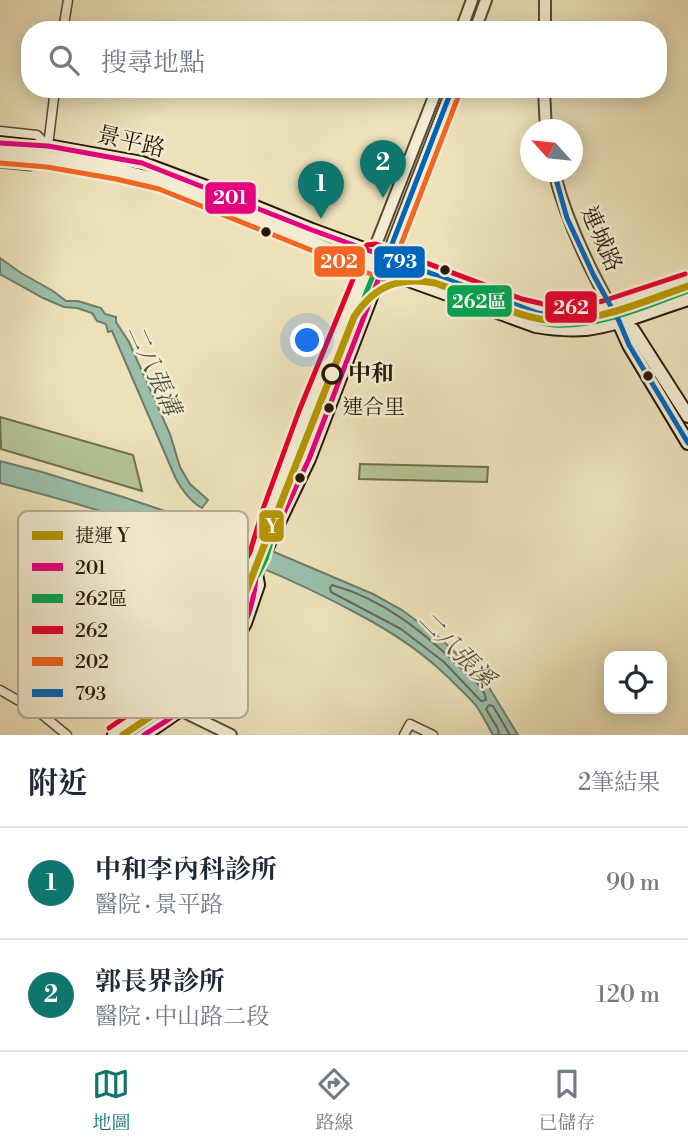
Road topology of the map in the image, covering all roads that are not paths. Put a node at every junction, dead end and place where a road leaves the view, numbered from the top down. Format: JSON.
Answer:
{"nodes":[{"id":1,"x":68,"y":0,"type":"edge"},
{"id":2,"x":472,"y":0,"type":"edge"},
{"id":3,"x":486,"y":0,"type":"edge"},
{"id":4,"x":545,"y":0,"type":"edge"},
{"id":5,"x":64,"y":21,"type":"edge"},
{"id":6,"x":464,"y":21,"type":"edge"},
{"id":7,"x":478,"y":21,"type":"edge"},
{"id":8,"x":545,"y":21,"type":"edge"},
{"id":9,"x":54,"y":98,"type":"edge"},
{"id":10,"x":433,"y":98,"type":"edge"},
{"id":11,"x":449,"y":98,"type":"edge"},
{"id":12,"x":544,"y":98,"type":"edge"},
{"id":13,"x":545,"y":119,"type":"edge"},
{"id":14,"x":0,"y":131,"type":"edge"},
{"id":15,"x":0,"y":143,"type":"edge"},
{"id":16,"x":31,"y":151,"type":"junction"},
{"id":17,"x":48,"y":152,"type":"junction"},
{"id":18,"x":0,"y":154,"type":"edge"},
{"id":19,"x":0,"y":163,"type":"edge"},
{"id":20,"x":557,"y":182,"type":"edge"},
{"id":21,"x":373,"y":252,"type":"junction"},
{"id":22,"x":387,"y":257,"type":"junction"},
{"id":23,"x":367,"y":265,"type":"junction"},
{"id":24,"x":382,"y":270,"type":"junction"},
{"id":25,"x":688,"y":282,"type":"edge"},
{"id":26,"x":688,"y":299,"type":"edge"},
{"id":27,"x":611,"y":307,"type":"junction"},
{"id":28,"x":619,"y":321,"type":"junction"},
{"id":29,"x":688,"y":416,"type":"edge"},
{"id":30,"x":688,"y":443,"type":"edge"},
{"id":31,"x":267,"y":539,"type":"junction"},
{"id":32,"x":254,"y":572,"type":"junction"},
{"id":33,"x":248,"y":575,"type":"edge"},
{"id":34,"x":248,"y":614,"type":"edge"},
{"id":35,"x":0,"y":690,"type":"edge"},
{"id":36,"x":18,"y":700,"type":"edge"},
{"id":37,"x":46,"y":718,"type":"edge"},
{"id":38,"x":138,"y":718,"type":"edge"},
{"id":39,"x":168,"y":718,"type":"edge"},
{"id":40,"x":196,"y":718,"type":"edge"},
{"id":41,"x":67,"y":735,"type":"edge"},
{"id":42,"x":114,"y":735,"type":"edge"},
{"id":43,"x":144,"y":735,"type":"edge"},
{"id":44,"x":231,"y":735,"type":"edge"},
{"id":45,"x":404,"y":735,"type":"edge"},
{"id":46,"x":433,"y":735,"type":"edge"}],
"edges":[{"from":1,"to":5,"type":"street"},
{"from":2,"to":6,"type":"street"},
{"from":3,"to":7,"type":"street"},
{"from":4,"to":8,"type":"street"},
{"from":9,"to":17,"type":"street"},
{"from":10,"to":21,"type":"street"},
{"from":11,"to":22,"type":"street"},
{"from":12,"to":13,"type":"street"},
{"from":14,"to":17,"type":"street","name":"景平路"},
{"from":15,"to":16,"type":"main road"},
{"from":16,"to":17,"type":"main road"},
{"from":16,"to":18,"type":"main road"},
{"from":17,"to":19,"type":"street","name":"景平路"},
{"from":17,"to":21,"type":"main road","name":"景平路"},
{"from":17,"to":23,"type":"main road","name":"景平路"},
{"from":20,"to":27,"type":"street","name":"連城路"},
{"from":21,"to":22,"type":"main road","name":"景平路"},
{"from":21,"to":23,"type":"main road"},
{"from":22,"to":24,"type":"main road"},
{"from":22,"to":27,"type":"main road","name":"景平路"},
{"from":23,"to":24,"type":"main road","name":"景平路"},
{"from":23,"to":31,"type":"main road"},
{"from":24,"to":28,"type":"main road","name":"景平路"},
{"from":24,"to":31,"type":"main road"},
{"from":25,"to":27,"type":"main road","name":"景平路"},
{"from":26,"to":28,"type":"main road","name":"景平路"},
{"from":27,"to":28,"type":"main road","name":"連城路"},
{"from":28,"to":29,"type":"main road","name":"連城路"},
{"from":28,"to":30,"type":"main road","name":"連城路"},
{"from":31,"to":32,"type":"main road"},
{"from":32,"to":33,"type":"main road"},
{"from":32,"to":34,"type":"main road"},
{"from":35,"to":36,"type":"street"},
{"from":37,"to":41,"type":"street"},
{"from":38,"to":42,"type":"main road"},
{"from":39,"to":43,"type":"main road"},
{"from":40,"to":44,"type":"street"},
{"from":45,"to":46,"type":"street"}]}
